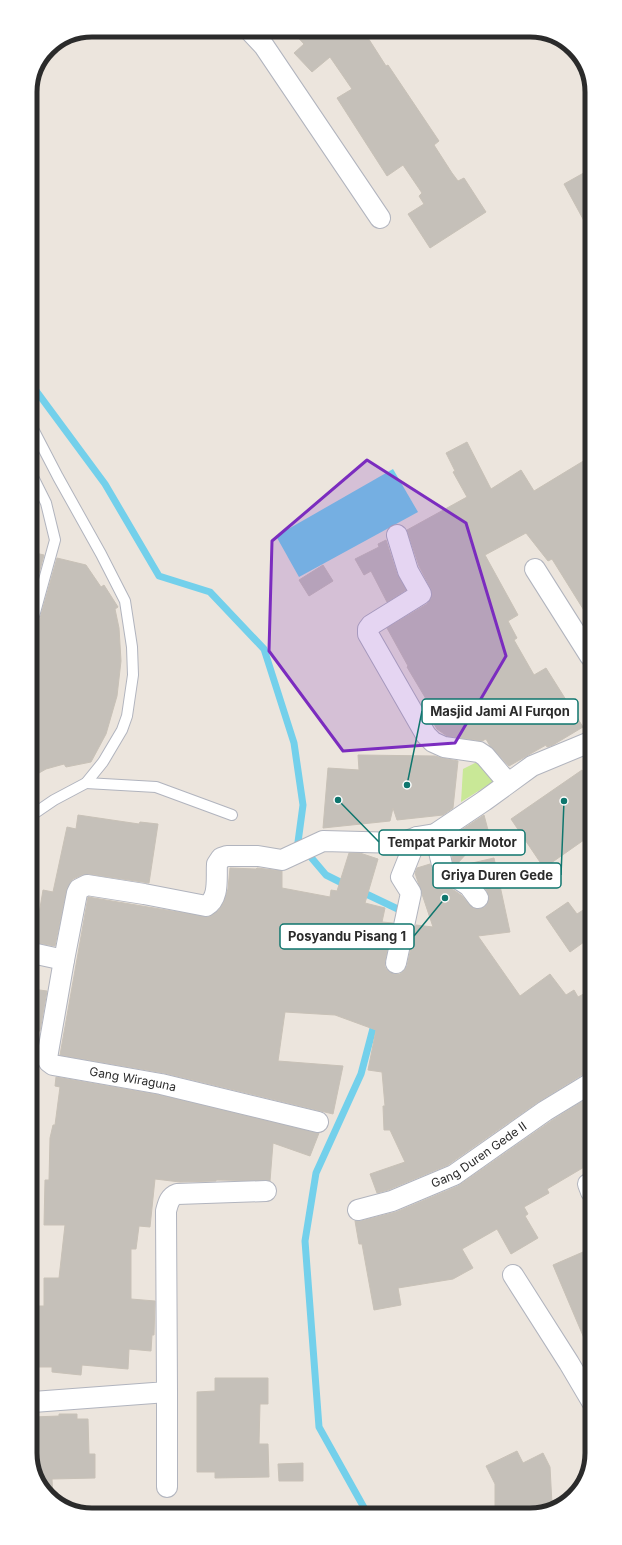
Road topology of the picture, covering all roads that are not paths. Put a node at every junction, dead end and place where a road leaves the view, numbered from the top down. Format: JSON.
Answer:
{"nodes":[{"id":1,"x":256,"y":37,"type":"edge"},
{"id":2,"x":380,"y":218,"type":"dead end"},
{"id":3,"x":37,"y":437,"type":"edge"},
{"id":4,"x":37,"y":485,"type":"edge"},
{"id":5,"x":397,"y":535,"type":"dead end"},
{"id":6,"x":534,"y":569,"type":"dead end"},
{"id":7,"x":37,"y":604,"type":"edge"},
{"id":8,"x":585,"y":648,"type":"edge"},
{"id":9,"x":585,"y":744,"type":"edge"},
{"id":10,"x":86,"y":783,"type":"junction"},
{"id":11,"x":508,"y":783,"type":"junction"},
{"id":12,"x":37,"y":812,"type":"edge"},
{"id":13,"x":232,"y":815,"type":"dead end"},
{"id":14,"x":426,"y":836,"type":"junction"},
{"id":15,"x":478,"y":898,"type":"dead end"},
{"id":16,"x":37,"y":954,"type":"edge"},
{"id":17,"x":64,"y":960,"type":"junction"},
{"id":18,"x":396,"y":963,"type":"dead end"},
{"id":19,"x":585,"y":1087,"type":"edge"},
{"id":20,"x":318,"y":1122,"type":"dead end"},
{"id":21,"x":266,"y":1191,"type":"dead end"},
{"id":22,"x":358,"y":1210,"type":"dead end"},
{"id":23,"x":513,"y":1274,"type":"dead end"},
{"id":24,"x":585,"y":1390,"type":"edge"},
{"id":25,"x":167,"y":1392,"type":"junction"},
{"id":26,"x":37,"y":1402,"type":"edge"},
{"id":27,"x":167,"y":1487,"type":"dead end"}],
"edges":[{"from":1,"to":2,"type":"street"},
{"from":3,"to":10,"type":"lane"},
{"from":4,"to":7,"type":"lane"},
{"from":5,"to":11,"type":"street"},
{"from":6,"to":8,"type":"street"},
{"from":9,"to":11,"type":"street"},
{"from":10,"to":12,"type":"lane"},
{"from":10,"to":13,"type":"lane"},
{"from":11,"to":14,"type":"street"},
{"from":14,"to":15,"type":"street"},
{"from":14,"to":17,"type":"street","name":"Gang Wiraguna"},
{"from":14,"to":18,"type":"street"},
{"from":16,"to":17,"type":"street"},
{"from":17,"to":20,"type":"street","name":"Gang Wiraguna"},
{"from":19,"to":22,"type":"street","name":"Gang Duren Gede II"},
{"from":21,"to":25,"type":"street"},
{"from":23,"to":24,"type":"street"},
{"from":25,"to":26,"type":"street"},
{"from":25,"to":27,"type":"street"}]}
